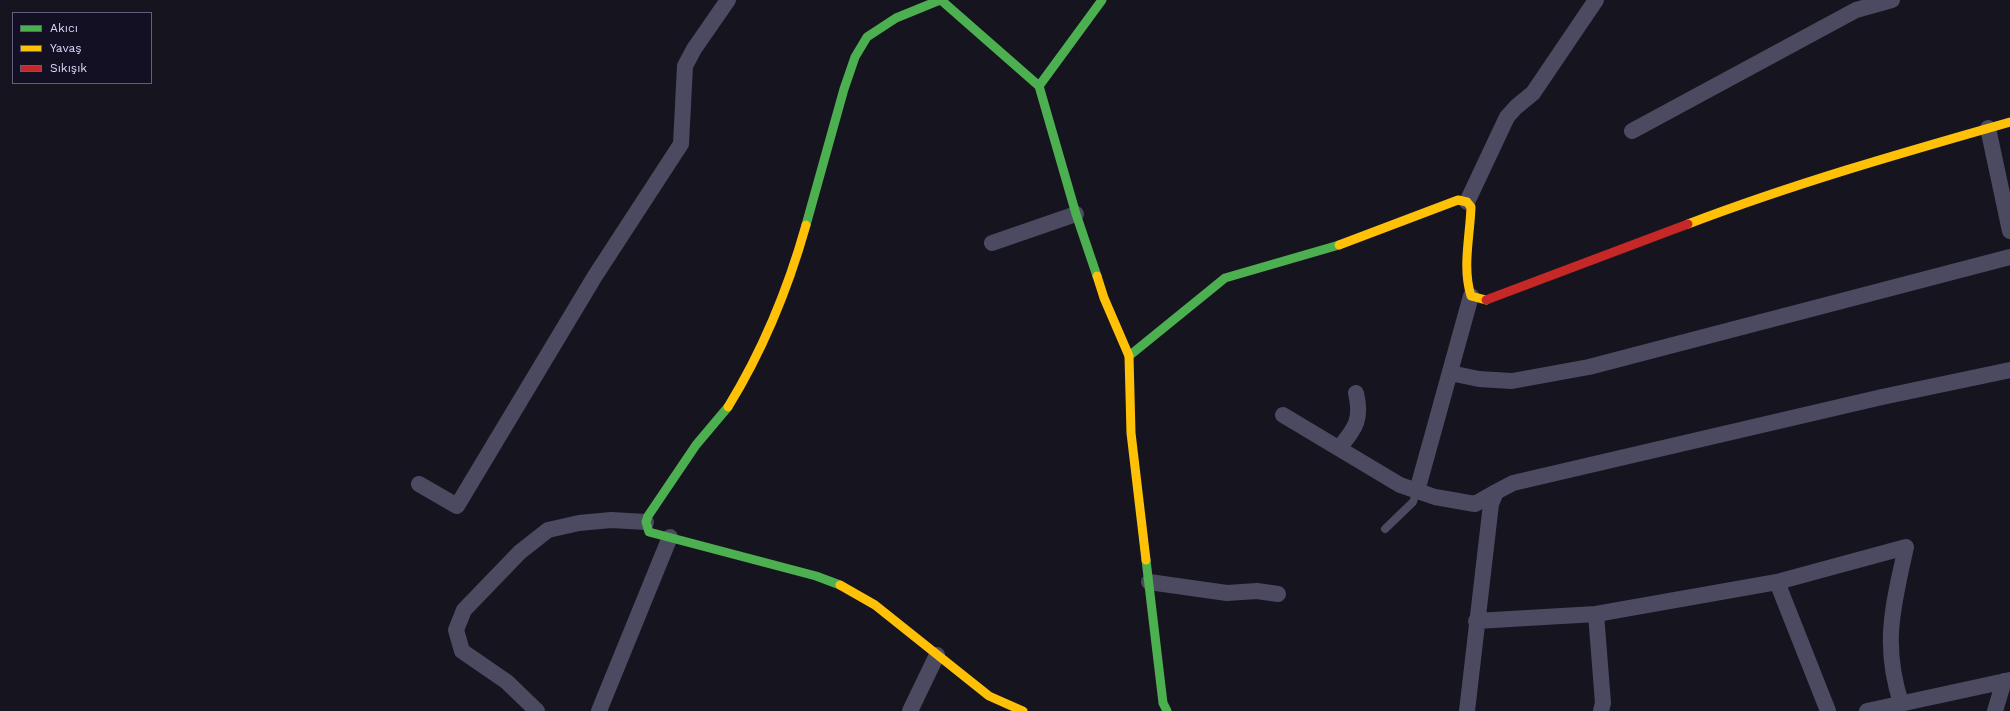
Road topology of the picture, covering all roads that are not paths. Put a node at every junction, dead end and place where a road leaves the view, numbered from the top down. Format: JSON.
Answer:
{"nodes":[{"id":1,"x":728,"y":0,"type":"edge"},
{"id":2,"x":941,"y":0,"type":"edge"},
{"id":3,"x":1102,"y":0,"type":"edge"},
{"id":4,"x":1596,"y":0,"type":"edge"},
{"id":5,"x":1892,"y":0,"type":"edge"},
{"id":6,"x":1039,"y":86,"type":"junction"},
{"id":7,"x":2010,"y":122,"type":"edge"},
{"id":8,"x":1988,"y":128,"type":"junction"},
{"id":9,"x":1632,"y":131,"type":"dead end"},
{"id":10,"x":1467,"y":202,"type":"junction"},
{"id":11,"x":1076,"y":214,"type":"junction"},
{"id":12,"x":2010,"y":231,"type":"edge"},
{"id":13,"x":992,"y":243,"type":"dead end"},
{"id":14,"x":2010,"y":257,"type":"edge"},
{"id":15,"x":1471,"y":296,"type":"junction"},
{"id":16,"x":1129,"y":356,"type":"junction"},
{"id":17,"x":2010,"y":370,"type":"edge"},
{"id":18,"x":1450,"y":373,"type":"junction"},
{"id":19,"x":1356,"y":393,"type":"dead end"},
{"id":20,"x":1283,"y":415,"type":"dead end"},
{"id":21,"x":1339,"y":448,"type":"junction"},
{"id":22,"x":419,"y":484,"type":"dead end"},
{"id":23,"x":1417,"y":491,"type":"junction"},
{"id":24,"x":1496,"y":492,"type":"junction"},
{"id":25,"x":646,"y":522,"type":"junction"},
{"id":26,"x":1385,"y":529,"type":"dead end"},
{"id":27,"x":670,"y":538,"type":"junction"},
{"id":28,"x":1149,"y":582,"type":"junction"},
{"id":29,"x":1777,"y":582,"type":"junction"},
{"id":30,"x":1278,"y":594,"type":"dead end"},
{"id":31,"x":1596,"y":614,"type":"junction"},
{"id":32,"x":1476,"y":621,"type":"junction"},
{"id":33,"x":937,"y":655,"type":"junction"},
{"id":34,"x":2007,"y":680,"type":"edge"},
{"id":35,"x":1901,"y":704,"type":"junction"},
{"id":36,"x":537,"y":711,"type":"edge"},
{"id":37,"x":599,"y":711,"type":"edge"},
{"id":38,"x":910,"y":711,"type":"edge"},
{"id":39,"x":1023,"y":711,"type":"edge"},
{"id":40,"x":1167,"y":711,"type":"edge"},
{"id":41,"x":1467,"y":711,"type":"edge"},
{"id":42,"x":1602,"y":711,"type":"edge"},
{"id":43,"x":1828,"y":711,"type":"edge"},
{"id":44,"x":1866,"y":711,"type":"edge"},
{"id":45,"x":1995,"y":711,"type":"edge"}],
"edges":[{"from":1,"to":22,"type":"street"},
{"from":2,"to":6,"type":"street"},
{"from":2,"to":25,"type":"street"},
{"from":3,"to":6,"type":"street"},
{"from":4,"to":10,"type":"street"},
{"from":5,"to":9,"type":"street"},
{"from":6,"to":11,"type":"street"},
{"from":7,"to":8,"type":"street"},
{"from":8,"to":12,"type":"street"},
{"from":8,"to":15,"type":"street"},
{"from":10,"to":15,"type":"street"},
{"from":10,"to":16,"type":"street"},
{"from":11,"to":13,"type":"street"},
{"from":11,"to":16,"type":"street"},
{"from":14,"to":18,"type":"street"},
{"from":15,"to":18,"type":"street"},
{"from":16,"to":28,"type":"street"},
{"from":17,"to":24,"type":"street"},
{"from":18,"to":23,"type":"street"},
{"from":19,"to":21,"type":"street"},
{"from":20,"to":21,"type":"street"},
{"from":21,"to":23,"type":"street"},
{"from":23,"to":24,"type":"street"},
{"from":23,"to":26,"type":"lane"},
{"from":24,"to":32,"type":"street"},
{"from":25,"to":27,"type":"street"},
{"from":25,"to":36,"type":"street"},
{"from":27,"to":33,"type":"street"},
{"from":27,"to":37,"type":"street"},
{"from":28,"to":30,"type":"street"},
{"from":28,"to":40,"type":"street"},
{"from":29,"to":31,"type":"street"},
{"from":29,"to":35,"type":"street"},
{"from":29,"to":43,"type":"street"},
{"from":31,"to":32,"type":"street"},
{"from":31,"to":42,"type":"street"},
{"from":32,"to":41,"type":"street"},
{"from":33,"to":38,"type":"street"},
{"from":33,"to":39,"type":"street"},
{"from":34,"to":35,"type":"street"},
{"from":34,"to":45,"type":"street"},
{"from":35,"to":44,"type":"street"}]}
